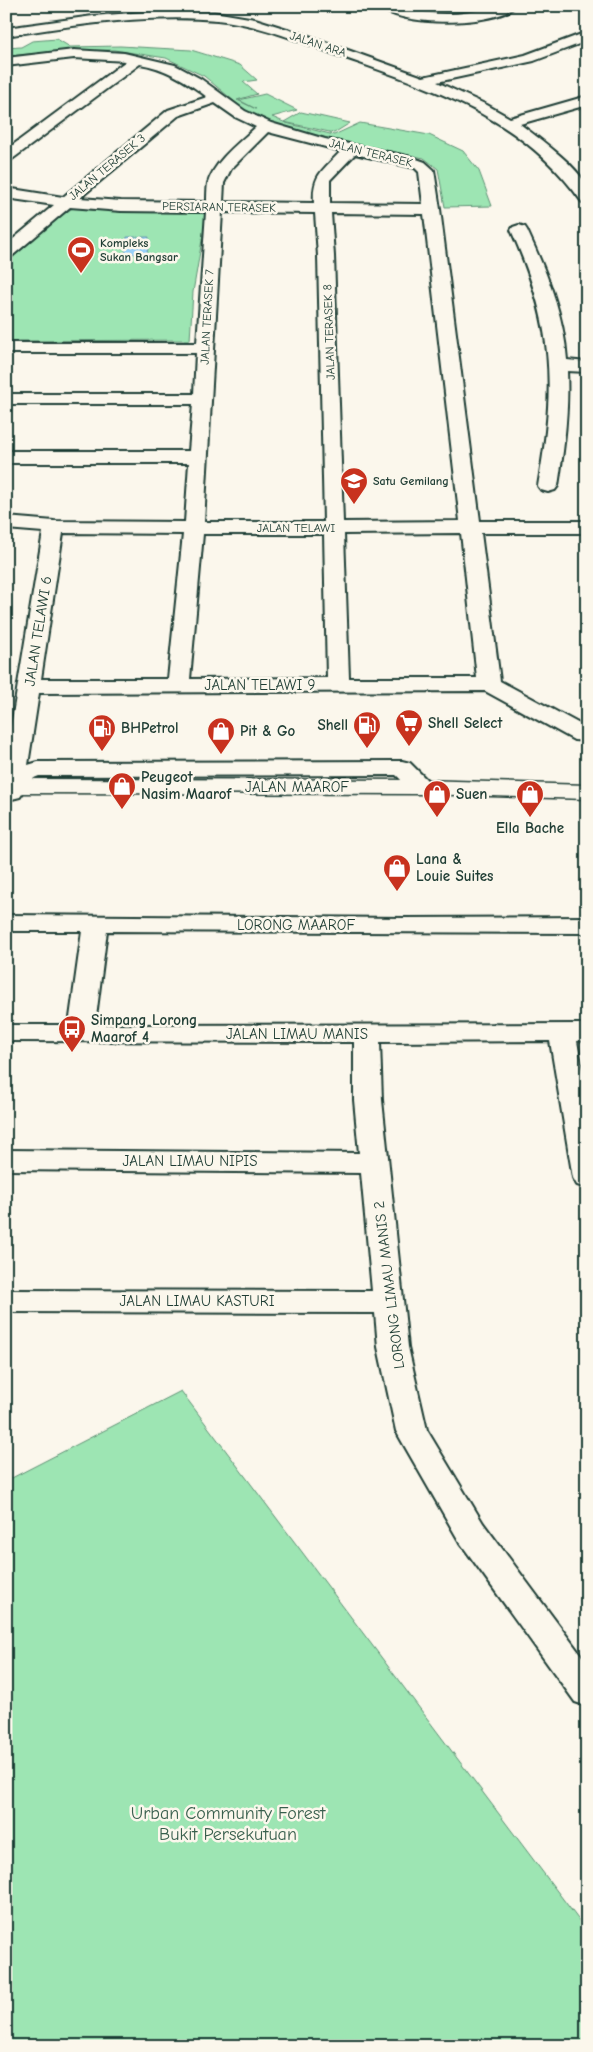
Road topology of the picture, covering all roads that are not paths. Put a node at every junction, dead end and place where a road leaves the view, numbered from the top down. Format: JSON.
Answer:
{"nodes":[{"id":1,"x":385,"y":6,"type":"edge"},
{"id":2,"x":509,"y":6,"type":"edge"},
{"id":3,"x":227,"y":12,"type":"edge"},
{"id":4,"x":6,"y":32,"type":"edge"},
{"id":5,"x":587,"y":36,"type":"edge"},
{"id":6,"x":136,"y":60,"type":"junction"},
{"id":7,"x":6,"y":62,"type":"edge"},
{"id":8,"x":423,"y":81,"type":"junction"},
{"id":9,"x":217,"y":98,"type":"junction"},
{"id":10,"x":587,"y":100,"type":"edge"},
{"id":11,"x":509,"y":123,"type":"junction"},
{"id":12,"x":266,"y":126,"type":"junction"},
{"id":13,"x":352,"y":148,"type":"junction"},
{"id":14,"x":6,"y":156,"type":"edge"},
{"id":15,"x":6,"y":193,"type":"edge"},
{"id":16,"x":587,"y":199,"type":"edge"},
{"id":17,"x":65,"y":202,"type":"junction"},
{"id":18,"x":213,"y":207,"type":"junction"},
{"id":19,"x":323,"y":208,"type":"junction"},
{"id":20,"x":432,"y":209,"type":"junction"},
{"id":21,"x":519,"y":230,"type":"dead end"},
{"id":22,"x":6,"y":253,"type":"edge"},
{"id":23,"x":6,"y":348,"type":"edge"},
{"id":24,"x":204,"y":348,"type":"junction"},
{"id":25,"x":559,"y":365,"type":"junction"},
{"id":26,"x":587,"y":367,"type":"edge"},
{"id":27,"x":6,"y":399,"type":"edge"},
{"id":28,"x":202,"y":399,"type":"junction"},
{"id":29,"x":6,"y":457,"type":"edge"},
{"id":30,"x":198,"y":457,"type":"junction"},
{"id":31,"x":548,"y":486,"type":"dead end"},
{"id":32,"x":6,"y":524,"type":"edge"},
{"id":33,"x":54,"y":527,"type":"junction"},
{"id":34,"x":469,"y":527,"type":"junction"},
{"id":35,"x":587,"y":527,"type":"edge"},
{"id":36,"x":194,"y":528,"type":"junction"},
{"id":37,"x":334,"y":528,"type":"junction"},
{"id":38,"x":489,"y":684,"type":"junction"},
{"id":39,"x":338,"y":685,"type":"junction"},
{"id":40,"x":30,"y":686,"type":"junction"},
{"id":41,"x":178,"y":686,"type":"junction"},
{"id":42,"x":582,"y":735,"type":"dead end"},
{"id":43,"x":312,"y":767,"type":"junction"},
{"id":44,"x":14,"y":783,"type":"edge"},
{"id":45,"x":290,"y":787,"type":"junction"},
{"id":46,"x":422,"y":787,"type":"junction"},
{"id":47,"x":587,"y":792,"type":"edge"},
{"id":48,"x":587,"y":805,"type":"edge"},
{"id":49,"x":6,"y":923,"type":"edge"},
{"id":50,"x":95,"y":924,"type":"junction"},
{"id":51,"x":587,"y":925,"type":"edge"},
{"id":52,"x":574,"y":1032,"type":"edge"},
{"id":53,"x":6,"y":1033,"type":"edge"},
{"id":54,"x":81,"y":1033,"type":"junction"},
{"id":55,"x":367,"y":1034,"type":"junction"},
{"id":56,"x":6,"y":1160,"type":"edge"},
{"id":57,"x":375,"y":1163,"type":"junction"},
{"id":58,"x":587,"y":1178,"type":"edge"},
{"id":59,"x":6,"y":1301,"type":"edge"},
{"id":60,"x":388,"y":1302,"type":"junction"},
{"id":61,"x":584,"y":1681,"type":"edge"}],
"edges":[{"from":1,"to":2,"type":"street"},
{"from":3,"to":4,"type":"street","name":"JALAN ARA"},
{"from":3,"to":8,"type":"street","name":"JALAN ARA"},
{"from":5,"to":8,"type":"street"},
{"from":6,"to":7,"type":"street","name":"JALAN TERASEK"},
{"from":6,"to":9,"type":"street","name":"JALAN TERASEK"},
{"from":6,"to":14,"type":"street"},
{"from":8,"to":11,"type":"street","name":"JALAN ARA"},
{"from":9,"to":12,"type":"street","name":"JALAN TERASEK"},
{"from":9,"to":17,"type":"street","name":"JALAN TERASEK 3"},
{"from":10,"to":11,"type":"street"},
{"from":11,"to":16,"type":"street","name":"JALAN ARA"},
{"from":12,"to":13,"type":"street","name":"JALAN TERASEK"},
{"from":12,"to":18,"type":"street","name":"JALAN TERASEK 7"},
{"from":13,"to":19,"type":"street","name":"JALAN TERASEK 8"},
{"from":13,"to":20,"type":"street","name":"JALAN TERASEK"},
{"from":15,"to":17,"type":"street","name":"PERSIARAN TERASEK"},
{"from":17,"to":18,"type":"street","name":"PERSIARAN TERASEK"},
{"from":17,"to":22,"type":"street","name":"JALAN TERASEK 3"},
{"from":18,"to":19,"type":"street","name":"PERSIARAN TERASEK"},
{"from":18,"to":24,"type":"street","name":"JALAN TERASEK 7"},
{"from":19,"to":20,"type":"street","name":"PERSIARAN TERASEK"},
{"from":19,"to":37,"type":"street","name":"JALAN TERASEK 8"},
{"from":20,"to":34,"type":"street","name":"JALAN TERASEK"},
{"from":21,"to":25,"type":"street"},
{"from":23,"to":24,"type":"street"},
{"from":24,"to":28,"type":"street","name":"JALAN TERASEK 7"},
{"from":25,"to":26,"type":"street"},
{"from":25,"to":31,"type":"street"},
{"from":27,"to":28,"type":"street"},
{"from":28,"to":30,"type":"street","name":"JALAN TERASEK 7"},
{"from":29,"to":30,"type":"street"},
{"from":30,"to":36,"type":"street","name":"JALAN TERASEK 7"},
{"from":32,"to":33,"type":"street","name":"JALAN TELAWI"},
{"from":33,"to":36,"type":"street","name":"JALAN TELAWI"},
{"from":33,"to":40,"type":"street","name":"JALAN TELAWI 6"},
{"from":34,"to":35,"type":"street","name":"JALAN TELAWI"},
{"from":34,"to":37,"type":"street","name":"JALAN TELAWI"},
{"from":34,"to":38,"type":"street"},
{"from":36,"to":37,"type":"street","name":"JALAN TELAWI"},
{"from":36,"to":41,"type":"street","name":"JALAN TERASEK 7"},
{"from":37,"to":39,"type":"street","name":"JALAN TERASEK 8"},
{"from":38,"to":39,"type":"street","name":"JALAN TELAWI 9"},
{"from":38,"to":42,"type":"street","name":"JALAN TELAWI 9"},
{"from":39,"to":41,"type":"street","name":"JALAN TELAWI 9"},
{"from":40,"to":41,"type":"street","name":"JALAN TELAWI 9"},
{"from":40,"to":44,"type":"street","name":"JALAN TELAWI 6"},
{"from":43,"to":44,"type":"street"},
{"from":43,"to":45,"type":"street"},
{"from":43,"to":46,"type":"street"},
{"from":44,"to":45,"type":"main road","name":"JALAN MAAROF"},
{"from":44,"to":48,"type":"main road","name":"JALAN MAAROF"},
{"from":45,"to":46,"type":"main road","name":"JALAN MAAROF"},
{"from":46,"to":47,"type":"main road","name":"JALAN MAAROF"},
{"from":49,"to":50,"type":"street","name":"LORONG MAAROF"},
{"from":50,"to":51,"type":"street","name":"LORONG MAAROF"},
{"from":50,"to":54,"type":"street"},
{"from":52,"to":55,"type":"street","name":"JALAN LIMAU MANIS"},
{"from":52,"to":58,"type":"street"},
{"from":53,"to":54,"type":"street","name":"JALAN LIMAU MANIS"},
{"from":54,"to":55,"type":"street","name":"JALAN LIMAU MANIS"},
{"from":55,"to":57,"type":"street","name":"LORONG LIMAU MANIS 2"},
{"from":56,"to":57,"type":"street","name":"JALAN LIMAU NIPIS"},
{"from":57,"to":60,"type":"street","name":"LORONG LIMAU MANIS 2"},
{"from":59,"to":60,"type":"street","name":"JALAN LIMAU KASTURI"},
{"from":60,"to":61,"type":"street","name":"LORONG LIMAU MANIS 2"}]}
